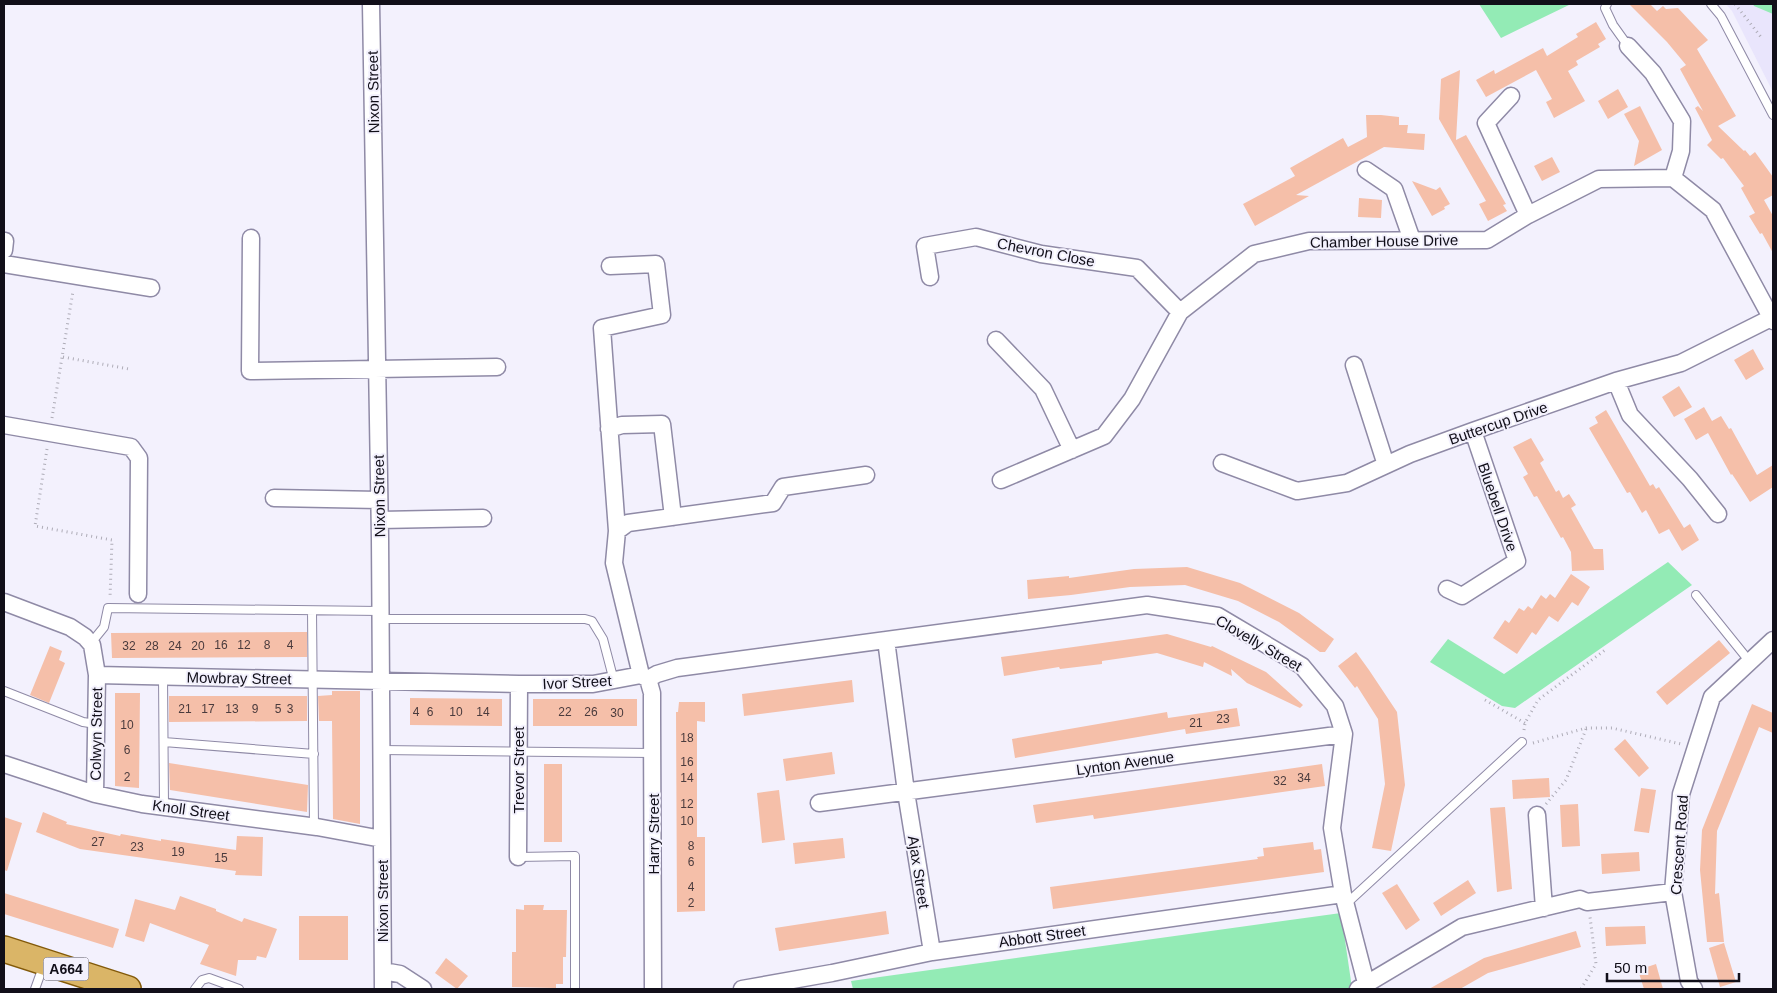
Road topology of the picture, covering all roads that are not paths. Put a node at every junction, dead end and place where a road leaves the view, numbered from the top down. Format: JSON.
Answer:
{"nodes":[{"id":1,"x":371,"y":4,"type":"edge"},
{"id":2,"x":1607,"y":4,"type":"edge"},
{"id":3,"x":1711,"y":4,"type":"edge"},
{"id":4,"x":1628,"y":46,"type":"joint"},
{"id":5,"x":1511,"y":96,"type":"dead end"},
{"id":6,"x":1773,"y":115,"type":"edge"},
{"id":7,"x":1366,"y":170,"type":"dead end"},
{"id":8,"x":1673,"y":178,"type":"junction"},
{"id":9,"x":1528,"y":215,"type":"junction"},
{"id":10,"x":251,"y":238,"type":"dead end"},
{"id":11,"x":1412,"y":240,"type":"junction"},
{"id":12,"x":4,"y":264,"type":"edge"},
{"id":13,"x":610,"y":266,"type":"dead end"},
{"id":14,"x":930,"y":277,"type":"dead end"},
{"id":15,"x":151,"y":288,"type":"dead end"},
{"id":16,"x":1180,"y":312,"type":"junction"},
{"id":17,"x":1772,"y":320,"type":"edge"},
{"id":18,"x":996,"y":340,"type":"dead end"},
{"id":19,"x":1354,"y":365,"type":"dead end"},
{"id":20,"x":497,"y":367,"type":"dead end"},
{"id":21,"x":377,"y":369,"type":"junction"},
{"id":22,"x":1616,"y":381,"type":"junction"},
{"id":23,"x":4,"y":425,"type":"edge"},
{"id":24,"x":609,"y":428,"type":"junction"},
{"id":25,"x":1472,"y":431,"type":"junction"},
{"id":26,"x":1072,"y":450,"type":"junction"},
{"id":27,"x":1222,"y":463,"type":"dead end"},
{"id":28,"x":1386,"y":465,"type":"junction"},
{"id":29,"x":866,"y":475,"type":"dead end"},
{"id":30,"x":1001,"y":480,"type":"dead end"},
{"id":31,"x":274,"y":498,"type":"dead end"},
{"id":32,"x":379,"y":500,"type":"junction"},
{"id":33,"x":1718,"y":514,"type":"dead end"},
{"id":34,"x":674,"y":517,"type":"junction"},
{"id":35,"x":483,"y":518,"type":"dead end"},
{"id":36,"x":380,"y":520,"type":"junction"},
{"id":37,"x":617,"y":532,"type":"junction"},
{"id":38,"x":1447,"y":589,"type":"dead end"},
{"id":39,"x":138,"y":594,"type":"dead end"},
{"id":40,"x":1696,"y":595,"type":"dead end"},
{"id":41,"x":4,"y":602,"type":"edge"},
{"id":42,"x":312,"y":610,"type":"junction"},
{"id":43,"x":380,"y":615,"type":"junction"},
{"id":44,"x":886,"y":640,"type":"junction"},
{"id":45,"x":1773,"y":640,"type":"edge"},
{"id":46,"x":90,"y":643,"type":"junction"},
{"id":47,"x":1750,"y":662,"type":"junction"},
{"id":48,"x":97,"y":675,"type":"junction"},
{"id":49,"x":163,"y":676,"type":"junction"},
{"id":50,"x":645,"y":677,"type":"junction"},
{"id":51,"x":313,"y":680,"type":"junction"},
{"id":52,"x":381,"y":681,"type":"junction"},
{"id":53,"x":614,"y":681,"type":"junction"},
{"id":54,"x":519,"y":684,"type":"junction"},
{"id":55,"x":4,"y":692,"type":"edge"},
{"id":56,"x":96,"y":724,"type":"junction"},
{"id":57,"x":1344,"y":734,"type":"junction"},
{"id":58,"x":164,"y":742,"type":"junction"},
{"id":59,"x":1522,"y":742,"type":"road end"},
{"id":60,"x":381,"y":750,"type":"junction"},
{"id":61,"x":518,"y":752,"type":"junction"},
{"id":62,"x":653,"y":752,"type":"junction"},
{"id":63,"x":314,"y":754,"type":"junction"},
{"id":64,"x":4,"y":764,"type":"edge"},
{"id":65,"x":906,"y":792,"type":"junction"},
{"id":66,"x":95,"y":794,"type":"junction"},
{"id":67,"x":819,"y":803,"type":"dead end"},
{"id":68,"x":164,"y":806,"type":"junction"},
{"id":69,"x":1537,"y":816,"type":"road end"},
{"id":70,"x":314,"y":827,"type":"junction"},
{"id":71,"x":382,"y":839,"type":"junction"},
{"id":72,"x":518,"y":857,"type":"joint"},
{"id":73,"x":1673,"y":892,"type":"junction"},
{"id":74,"x":1345,"y":899,"type":"junction"},
{"id":75,"x":1544,"y":908,"type":"junction"},
{"id":76,"x":4,"y":950,"type":"edge"},
{"id":77,"x":932,"y":952,"type":"junction"},
{"id":78,"x":44,"y":962,"type":"junction"},
{"id":79,"x":383,"y":971,"type":"junction"},
{"id":80,"x":834,"y":981,"type":"edge"},
{"id":81,"x":1362,"y":986,"type":"edge"},
{"id":82,"x":35,"y":989,"type":"edge"},
{"id":83,"x":128,"y":989,"type":"edge"},
{"id":84,"x":195,"y":989,"type":"edge"},
{"id":85,"x":239,"y":989,"type":"edge"},
{"id":86,"x":382,"y":989,"type":"edge"},
{"id":87,"x":423,"y":989,"type":"edge"},
{"id":88,"x":575,"y":989,"type":"edge"},
{"id":89,"x":653,"y":989,"type":"edge"},
{"id":90,"x":742,"y":989,"type":"edge"},
{"id":91,"x":1694,"y":989,"type":"edge"}],
"edges":[{"from":1,"to":21,"type":"street","name":"Nixon Street"},
{"from":2,"to":4,"type":"lane"},
{"from":3,"to":6,"type":"lane"},
{"from":4,"to":8,"type":"street"},
{"from":5,"to":9,"type":"street"},
{"from":7,"to":11,"type":"street"},
{"from":8,"to":9,"type":"street","name":"Chamber House Drive"},
{"from":8,"to":17,"type":"street"},
{"from":9,"to":11,"type":"street","name":"Chamber House Drive"},
{"from":10,"to":21,"type":"street"},
{"from":11,"to":16,"type":"street","name":"Chamber House Drive"},
{"from":12,"to":15,"type":"street"},
{"from":13,"to":24,"type":"street","name":"Harry Street"},
{"from":14,"to":16,"type":"street","name":"Chevron Close"},
{"from":16,"to":26,"type":"street","name":"Chamber House Drive"},
{"from":17,"to":22,"type":"street","name":"Buttercup Drive"},
{"from":18,"to":26,"type":"street"},
{"from":19,"to":28,"type":"street"},
{"from":20,"to":21,"type":"street"},
{"from":21,"to":32,"type":"street","name":"Nixon Street"},
{"from":22,"to":25,"type":"street","name":"Buttercup Drive"},
{"from":22,"to":33,"type":"street"},
{"from":23,"to":39,"type":"street"},
{"from":24,"to":34,"type":"street"},
{"from":24,"to":37,"type":"street","name":"Harry Street"},
{"from":25,"to":28,"type":"street","name":"Buttercup Drive"},
{"from":25,"to":38,"type":"street","name":"Bluebell Drive"},
{"from":26,"to":30,"type":"street","name":"Chamber House Drive"},
{"from":27,"to":28,"type":"street","name":"Buttercup Drive"},
{"from":29,"to":34,"type":"street"},
{"from":31,"to":32,"type":"street"},
{"from":32,"to":36,"type":"street","name":"Nixon Street"},
{"from":34,"to":37,"type":"street"},
{"from":35,"to":36,"type":"street"},
{"from":36,"to":43,"type":"street","name":"Nixon Street"},
{"from":37,"to":50,"type":"street","name":"Harry Street"},
{"from":40,"to":47,"type":"lane"},
{"from":41,"to":46,"type":"street"},
{"from":42,"to":43,"type":"lane"},
{"from":42,"to":46,"type":"lane"},
{"from":42,"to":51,"type":"lane"},
{"from":43,"to":52,"type":"street","name":"Nixon Street"},
{"from":43,"to":53,"type":"lane"},
{"from":44,"to":50,"type":"street","name":"Ivor Street"},
{"from":44,"to":57,"type":"street","name":"Clovelly Street"},
{"from":44,"to":65,"type":"street","name":"Ajax Street"},
{"from":45,"to":47,"type":"street","name":"Crescent Road"},
{"from":46,"to":48,"type":"street","name":"Colwyn Street"},
{"from":47,"to":73,"type":"street","name":"Crescent Road"},
{"from":48,"to":49,"type":"street","name":"Mowbray Street"},
{"from":48,"to":56,"type":"street","name":"Colwyn Street"},
{"from":49,"to":51,"type":"street","name":"Mowbray Street"},
{"from":49,"to":58,"type":"lane"},
{"from":50,"to":53,"type":"street","name":"Ivor Street"},
{"from":50,"to":62,"type":"street","name":"Harry Street"},
{"from":51,"to":52,"type":"street","name":"Mowbray Street"},
{"from":51,"to":63,"type":"lane"},
{"from":52,"to":54,"type":"street","name":"Ivor Street"},
{"from":52,"to":60,"type":"street","name":"Nixon Street"},
{"from":53,"to":54,"type":"street","name":"Ivor Street"},
{"from":54,"to":61,"type":"street","name":"Trevor Street"},
{"from":55,"to":56,"type":"lane"},
{"from":56,"to":66,"type":"street","name":"Colwyn Street"},
{"from":57,"to":65,"type":"street","name":"Lynton Avenue"},
{"from":57,"to":74,"type":"street","name":"Clovelly Street"},
{"from":58,"to":63,"type":"lane"},
{"from":58,"to":68,"type":"lane"},
{"from":59,"to":74,"type":"lane"},
{"from":60,"to":61,"type":"lane"},
{"from":60,"to":71,"type":"street","name":"Nixon Street"},
{"from":61,"to":62,"type":"lane"},
{"from":61,"to":72,"type":"street","name":"Trevor Street"},
{"from":62,"to":89,"type":"street","name":"Harry Street"},
{"from":63,"to":70,"type":"lane"},
{"from":64,"to":66,"type":"street","name":"Knoll Street"},
{"from":65,"to":67,"type":"street"},
{"from":65,"to":77,"type":"street","name":"Ajax Street"},
{"from":66,"to":68,"type":"street","name":"Knoll Street"},
{"from":68,"to":70,"type":"street","name":"Knoll Street"},
{"from":69,"to":75,"type":"street"},
{"from":70,"to":71,"type":"street","name":"Knoll Street"},
{"from":71,"to":79,"type":"street","name":"Nixon Street"},
{"from":72,"to":88,"type":"lane"},
{"from":73,"to":75,"type":"street"},
{"from":73,"to":91,"type":"street","name":"Crescent Road"},
{"from":74,"to":77,"type":"street","name":"Abbott Street"},
{"from":74,"to":81,"type":"street","name":"Clovelly Street"},
{"from":75,"to":81,"type":"street"},
{"from":76,"to":78,"type":"main road","number":"A664"},
{"from":77,"to":80,"type":"street","name":"Abbott Street"},
{"from":78,"to":82,"type":"lane"},
{"from":78,"to":83,"type":"main road","number":"A664"},
{"from":79,"to":86,"type":"street","name":"Nixon Street"},
{"from":79,"to":87,"type":"street"},
{"from":80,"to":90,"type":"street","name":"Abbott Street"},
{"from":84,"to":85,"type":"lane"}]}
